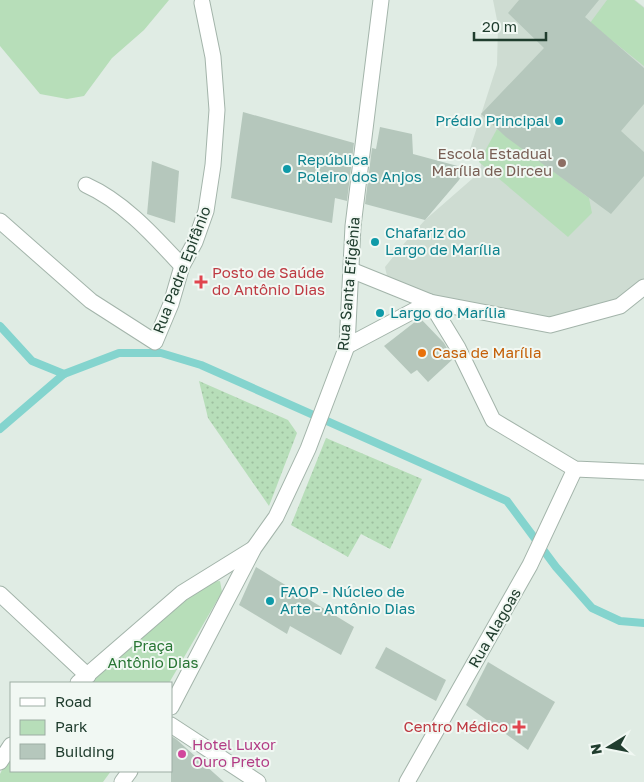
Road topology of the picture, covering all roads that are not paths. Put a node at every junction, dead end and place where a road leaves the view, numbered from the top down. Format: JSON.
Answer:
{"nodes":[{"id":1,"x":381,"y":0,"type":"edge"},
{"id":2,"x":202,"y":4,"type":"dead end"},
{"id":3,"x":86,"y":184,"type":"dead end"},
{"id":4,"x":0,"y":221,"type":"edge"},
{"id":5,"x":182,"y":266,"type":"junction"},
{"id":6,"x":351,"y":270,"type":"junction"},
{"id":7,"x":644,"y":287,"type":"edge"},
{"id":8,"x":430,"y":302,"type":"junction"},
{"id":9,"x":347,"y":346,"type":"junction"},
{"id":10,"x":575,"y":469,"type":"junction"},
{"id":11,"x":644,"y":472,"type":"edge"},
{"id":12,"x":254,"y":548,"type":"junction"},
{"id":13,"x":0,"y":594,"type":"edge"},
{"id":14,"x":83,"y":680,"type":"edge"},
{"id":15,"x":172,"y":705,"type":"edge"},
{"id":16,"x":172,"y":726,"type":"edge"},
{"id":17,"x":10,"y":747,"type":"edge"},
{"id":18,"x":0,"y":762,"type":"edge"},
{"id":19,"x":258,"y":782,"type":"edge"},
{"id":20,"x":406,"y":782,"type":"edge"}],
"edges":[{"from":1,"to":6,"type":"street","name":"Rua Santa Efigênia"},
{"from":2,"to":5,"type":"street","name":"Rua Padre Epifânio"},
{"from":3,"to":5,"type":"street"},
{"from":4,"to":5,"type":"street","name":"Rua Padre Epifânio"},
{"from":6,"to":8,"type":"street"},
{"from":6,"to":9,"type":"street","name":"Rua Santa Efigênia"},
{"from":7,"to":8,"type":"street"},
{"from":8,"to":9,"type":"street"},
{"from":8,"to":10,"type":"street"},
{"from":9,"to":12,"type":"street","name":"Rua Santa Efigênia"},
{"from":10,"to":11,"type":"street"},
{"from":10,"to":20,"type":"street","name":"Rua Alagoas"},
{"from":12,"to":14,"type":"street"},
{"from":12,"to":15,"type":"street"},
{"from":13,"to":14,"type":"street"},
{"from":16,"to":19,"type":"street"},
{"from":17,"to":18,"type":"street"}]}
